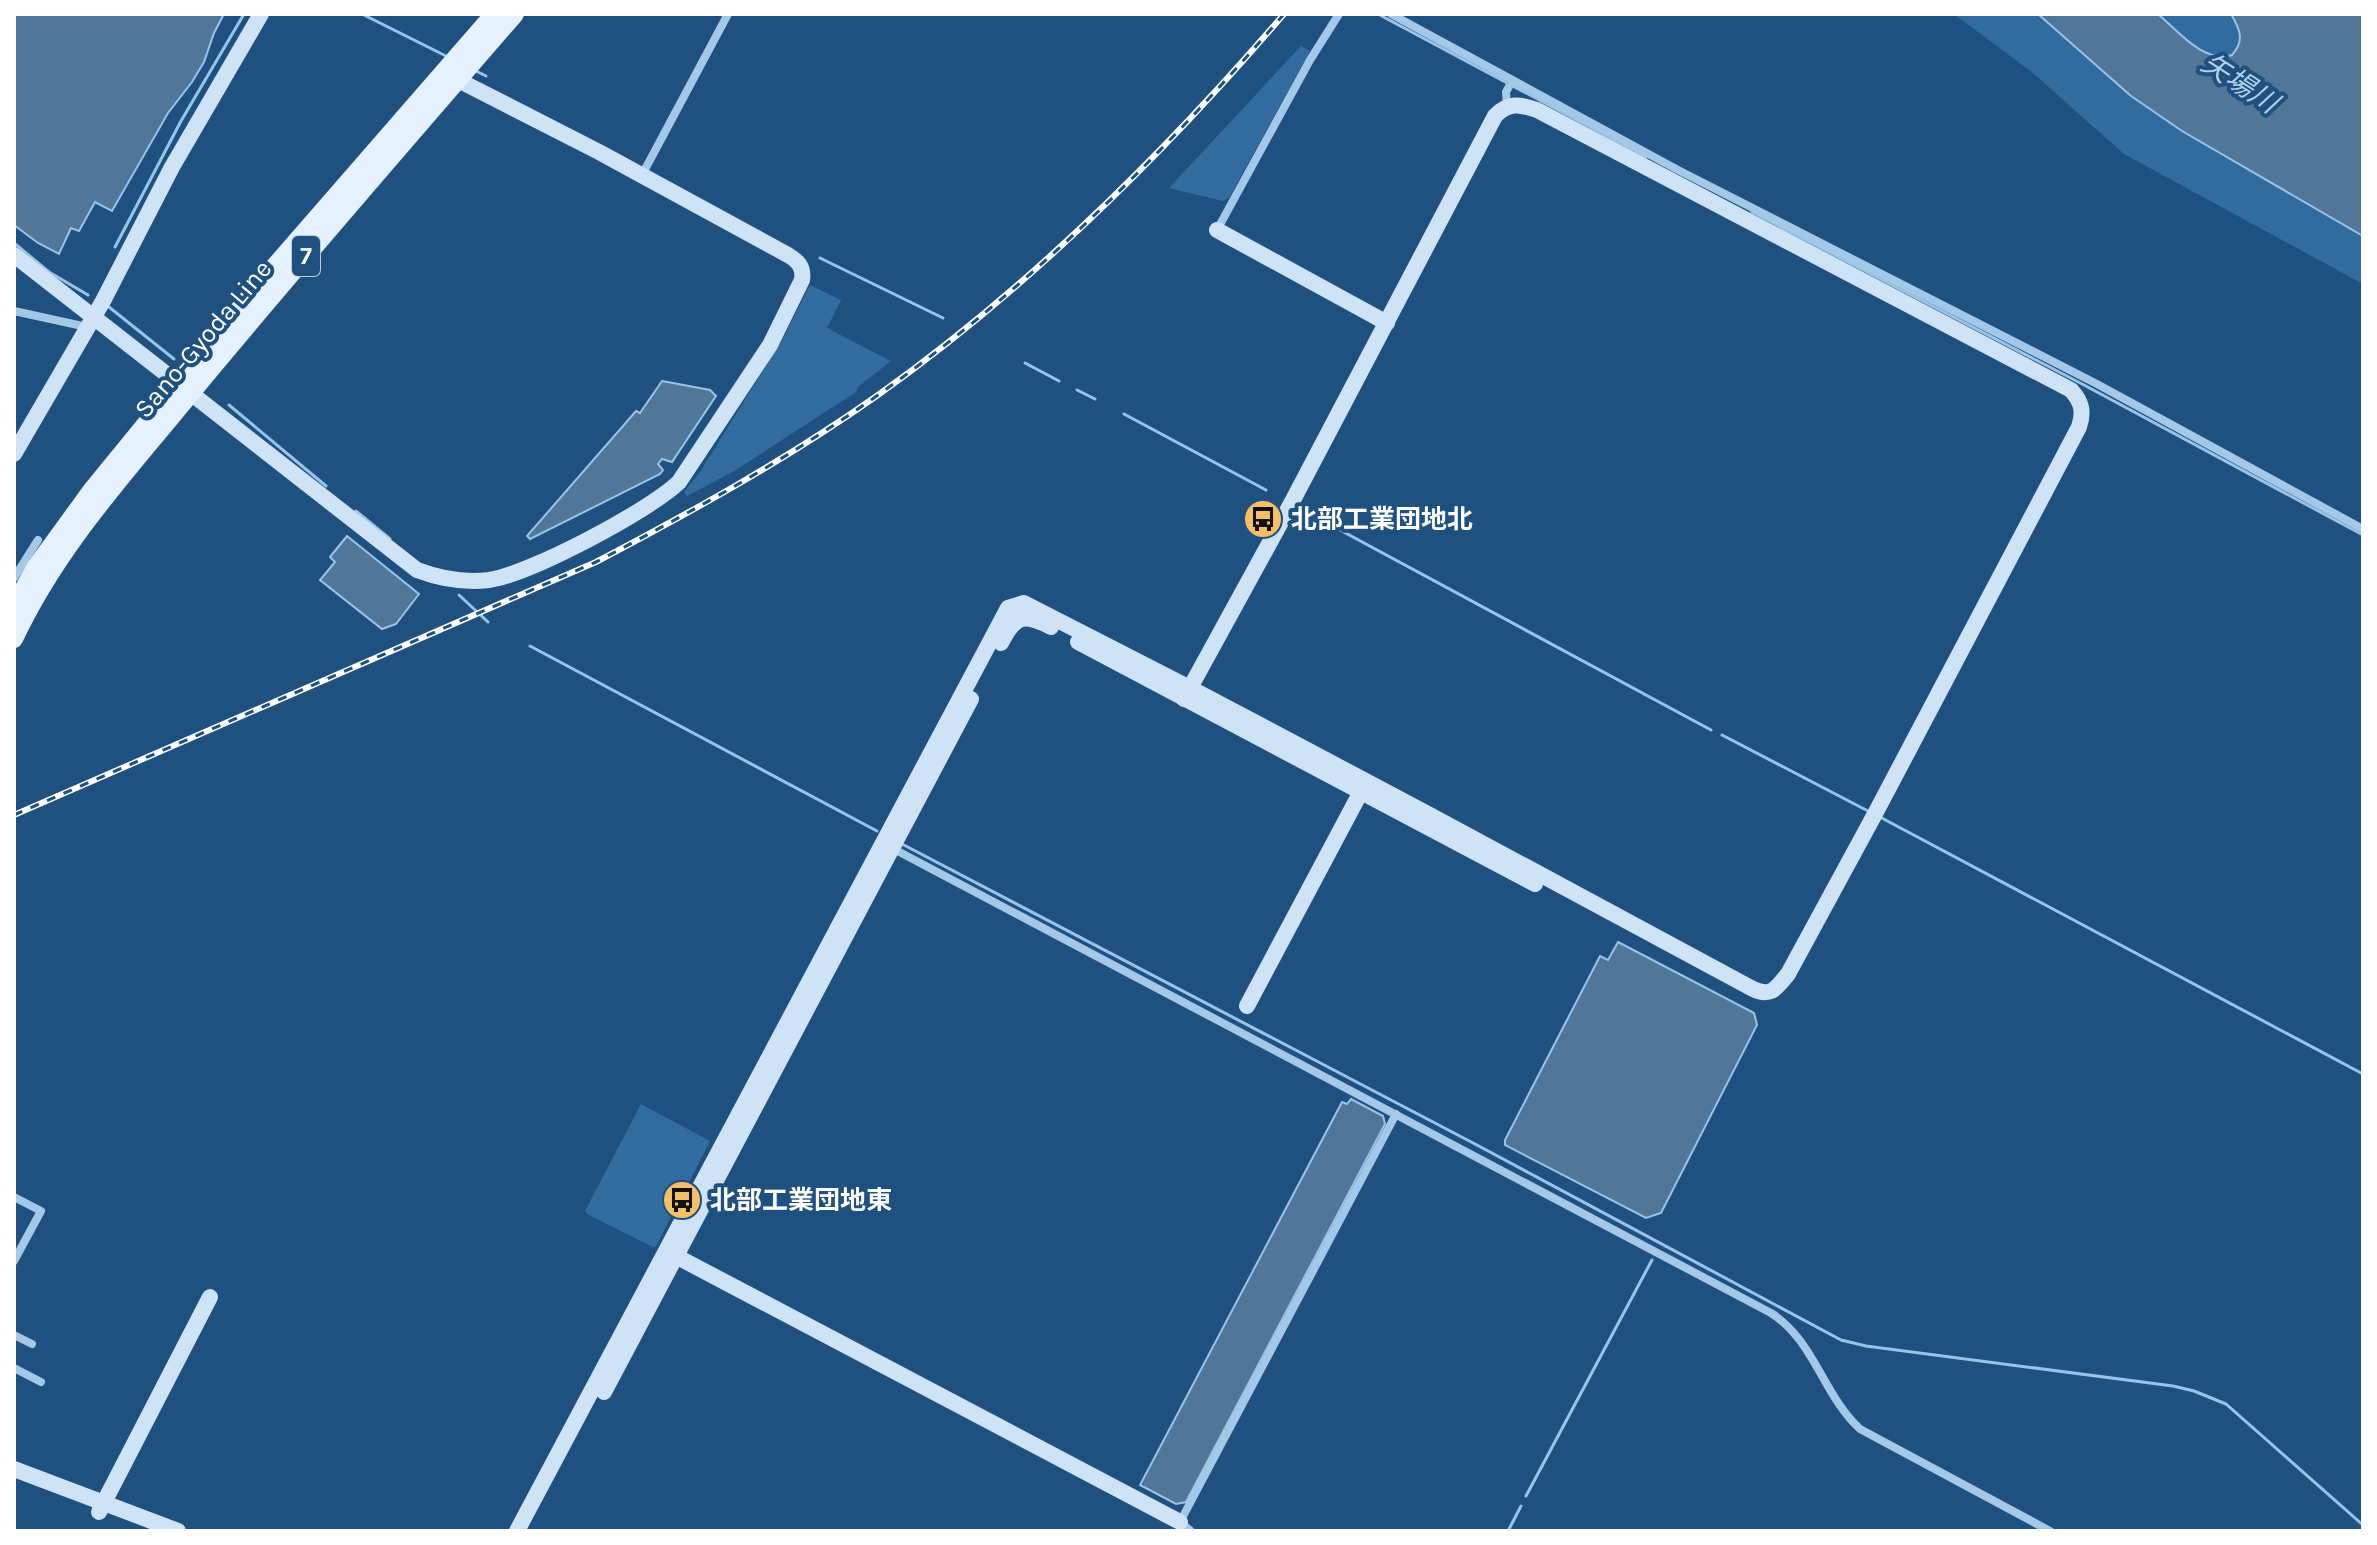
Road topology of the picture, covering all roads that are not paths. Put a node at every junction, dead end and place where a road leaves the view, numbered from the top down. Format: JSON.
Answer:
{"nodes":[{"id":1,"x":261,"y":14,"type":"edge"},
{"id":2,"x":494,"y":14,"type":"edge"},
{"id":3,"x":515,"y":14,"type":"edge"},
{"id":4,"x":728,"y":14,"type":"edge"},
{"id":5,"x":1339,"y":14,"type":"edge"},
{"id":6,"x":1391,"y":14,"type":"edge"},
{"id":7,"x":458,"y":80,"type":"junction"},
{"id":8,"x":1512,"y":81,"type":"junction"},
{"id":9,"x":1507,"y":106,"type":"junction"},
{"id":10,"x":642,"y":175,"type":"junction"},
{"id":11,"x":1217,"y":230,"type":"joint"},
{"id":12,"x":14,"y":255,"type":"edge"},
{"id":13,"x":14,"y":311,"type":"edge"},
{"id":14,"x":91,"y":322,"type":"junction"},
{"id":15,"x":1387,"y":323,"type":"junction"},
{"id":16,"x":186,"y":388,"type":"junction"},
{"id":17,"x":14,"y":454,"type":"edge"},
{"id":18,"x":96,"y":496,"type":"junction"},
{"id":19,"x":2363,"y":529,"type":"edge"},
{"id":20,"x":38,"y":540,"type":"dead end"},
{"id":21,"x":14,"y":578,"type":"edge"},
{"id":22,"x":14,"y":606,"type":"edge"},
{"id":23,"x":14,"y":639,"type":"edge"},
{"id":24,"x":1187,"y":693,"type":"junction"},
{"id":25,"x":1363,"y":787,"type":"junction"},
{"id":26,"x":888,"y":846,"type":"junction"},
{"id":27,"x":1247,"y":1006,"type":"dead end"},
{"id":28,"x":1396,"y":1114,"type":"junction"},
{"id":29,"x":14,"y":1197,"type":"edge"},
{"id":30,"x":671,"y":1254,"type":"junction"},
{"id":31,"x":14,"y":1261,"type":"edge"},
{"id":32,"x":210,"y":1297,"type":"dead end"},
{"id":33,"x":14,"y":1335,"type":"edge"},
{"id":34,"x":32,"y":1344,"type":"dead end"},
{"id":35,"x":14,"y":1368,"type":"edge"},
{"id":36,"x":41,"y":1382,"type":"dead end"},
{"id":37,"x":14,"y":1469,"type":"edge"},
{"id":38,"x":14,"y":1480,"type":"edge"},
{"id":39,"x":101,"y":1508,"type":"junction"},
{"id":40,"x":1185,"y":1527,"type":"edge"},
{"id":41,"x":148,"y":1531,"type":"edge"},
{"id":42,"x":178,"y":1531,"type":"edge"},
{"id":43,"x":517,"y":1531,"type":"edge"},
{"id":44,"x":529,"y":1531,"type":"edge"},
{"id":45,"x":2050,"y":1531,"type":"edge"}],
"edges":[{"from":1,"to":14,"type":"street"},
{"from":2,"to":16,"type":"main road","name":"Sano-Gyoda Line","number":"7"},
{"from":3,"to":7,"type":"main road","name":"Sano-Gyoda Line","number":"7"},
{"from":4,"to":10,"type":"street"},
{"from":5,"to":11,"type":"street"},
{"from":6,"to":8,"type":"street"},
{"from":7,"to":10,"type":"street"},
{"from":7,"to":16,"type":"main road","name":"Sano-Gyoda Line","number":"7"},
{"from":8,"to":9,"type":"street"},
{"from":8,"to":19,"type":"street"},
{"from":9,"to":15,"type":"street"},
{"from":9,"to":25,"type":"street"},
{"from":10,"to":16,"type":"street"},
{"from":11,"to":15,"type":"street"},
{"from":12,"to":14,"type":"street"},
{"from":13,"to":14,"type":"street"},
{"from":14,"to":16,"type":"street"},
{"from":14,"to":17,"type":"street"},
{"from":15,"to":24,"type":"street"},
{"from":16,"to":18,"type":"main road","name":"Sano-Gyoda Line","number":"7"},
{"from":18,"to":22,"type":"main road","name":"Sano-Gyoda Line","number":"7"},
{"from":18,"to":23,"type":"main road","name":"Sano-Gyoda Line","number":"7"},
{"from":20,"to":21,"type":"street"},
{"from":24,"to":25,"type":"street"},
{"from":24,"to":26,"type":"street"},
{"from":25,"to":27,"type":"street"},
{"from":26,"to":28,"type":"street"},
{"from":26,"to":30,"type":"street"},
{"from":28,"to":40,"type":"street"},
{"from":28,"to":45,"type":"street"},
{"from":29,"to":31,"type":"street"},
{"from":30,"to":40,"type":"street"},
{"from":30,"to":43,"type":"street"},
{"from":30,"to":44,"type":"street"},
{"from":32,"to":39,"type":"street"},
{"from":33,"to":34,"type":"street"},
{"from":35,"to":36,"type":"street"},
{"from":37,"to":39,"type":"street"},
{"from":38,"to":39,"type":"street"},
{"from":39,"to":41,"type":"street"},
{"from":39,"to":42,"type":"street"}]}
